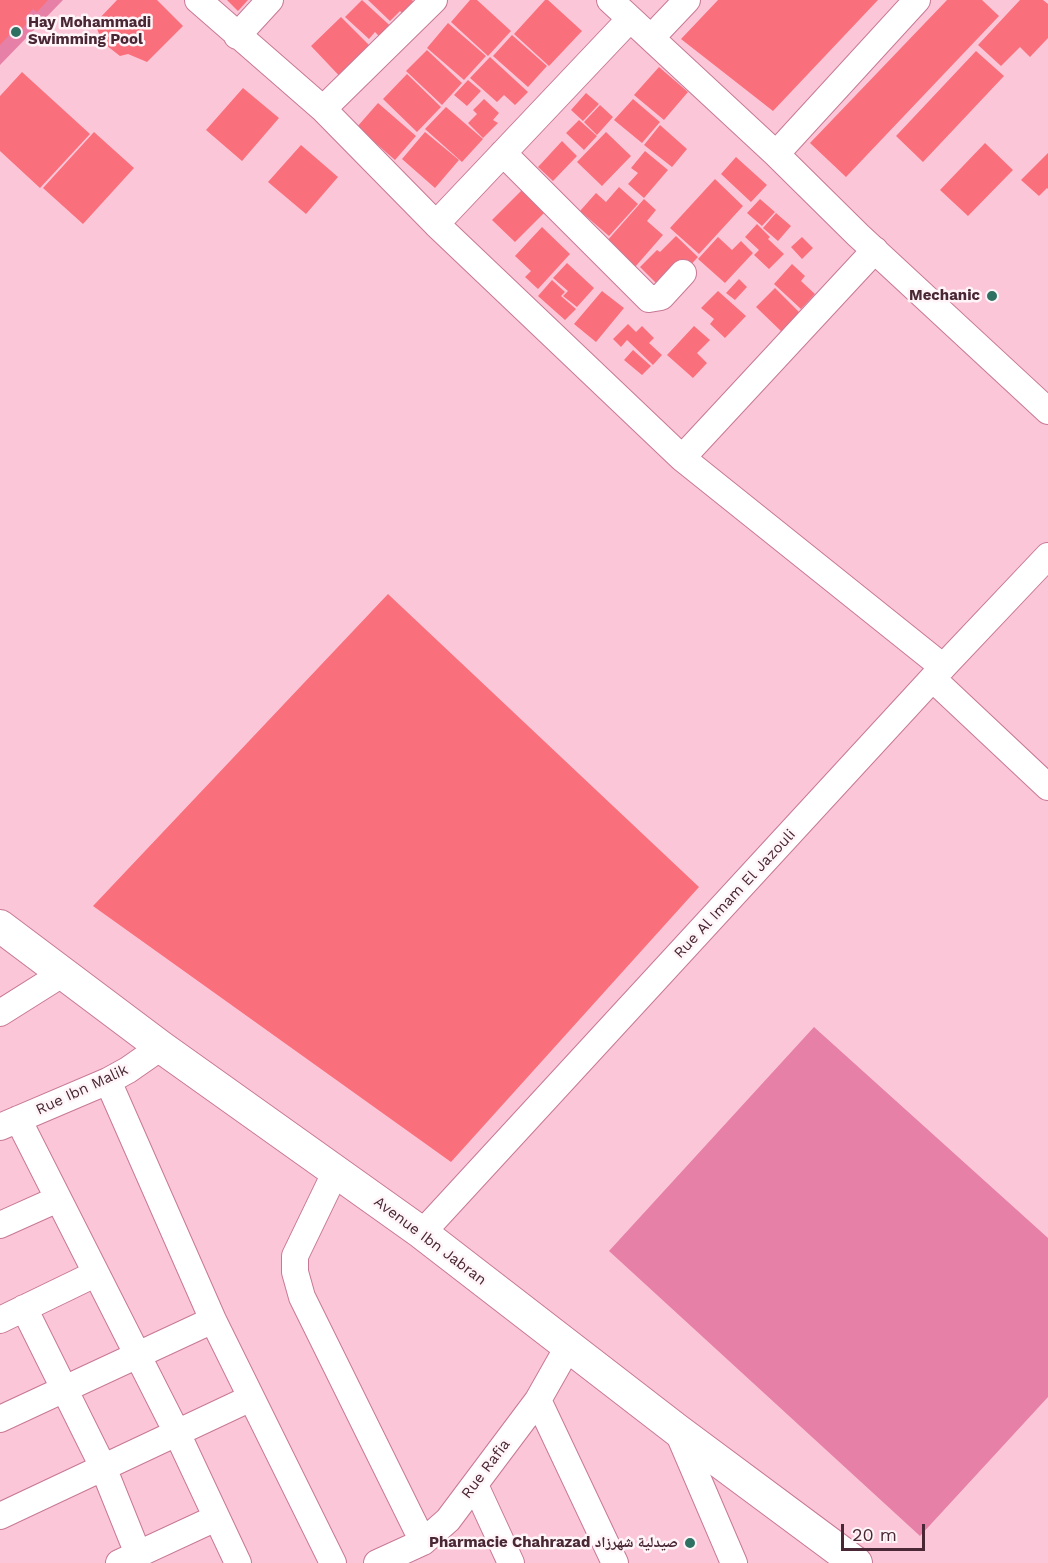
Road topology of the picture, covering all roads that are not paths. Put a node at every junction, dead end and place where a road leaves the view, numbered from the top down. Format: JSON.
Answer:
{"nodes":[{"id":1,"x":198,"y":0,"type":"edge"},
{"id":2,"x":270,"y":0,"type":"edge"},
{"id":3,"x":434,"y":0,"type":"edge"},
{"id":4,"x":610,"y":0,"type":"edge"},
{"id":5,"x":687,"y":0,"type":"edge"},
{"id":6,"x":917,"y":0,"type":"edge"},
{"id":7,"x":629,"y":20,"type":"junction"},
{"id":8,"x":237,"y":36,"type":"junction"},
{"id":9,"x":651,"y":38,"type":"junction"},
{"id":10,"x":322,"y":109,"type":"junction"},
{"id":11,"x":503,"y":153,"type":"junction"},
{"id":12,"x":776,"y":154,"type":"junction"},
{"id":13,"x":436,"y":224,"type":"junction"},
{"id":14,"x":875,"y":250,"type":"junction"},
{"id":15,"x":683,"y":273,"type":"dead end"},
{"id":16,"x":1048,"y":411,"type":"edge"},
{"id":17,"x":682,"y":458,"type":"junction"},
{"id":18,"x":1048,"y":556,"type":"edge"},
{"id":19,"x":938,"y":673,"type":"junction"},
{"id":20,"x":1048,"y":787,"type":"edge"},
{"id":21,"x":0,"y":926,"type":"edge"},
{"id":22,"x":62,"y":974,"type":"junction"},
{"id":23,"x":0,"y":1013,"type":"edge"},
{"id":24,"x":161,"y":1047,"type":"junction"},
{"id":25,"x":108,"y":1081,"type":"junction"},
{"id":26,"x":9,"y":1123,"type":"edge"},
{"id":27,"x":336,"y":1172,"type":"junction"},
{"id":28,"x":57,"y":1199,"type":"junction"},
{"id":29,"x":0,"y":1225,"type":"edge"},
{"id":30,"x":422,"y":1233,"type":"junction"},
{"id":31,"x":95,"y":1274,"type":"junction"},
{"id":32,"x":24,"y":1308,"type":"junction"},
{"id":33,"x":0,"y":1320,"type":"edge"},
{"id":34,"x":213,"y":1320,"type":"junction"},
{"id":35,"x":568,"y":1347,"type":"junction"},
{"id":36,"x":136,"y":1354,"type":"junction"},
{"id":37,"x":63,"y":1389,"type":"junction"},
{"id":38,"x":251,"y":1398,"type":"junction"},
{"id":39,"x":538,"y":1400,"type":"junction"},
{"id":40,"x":0,"y":1419,"type":"edge"},
{"id":41,"x":677,"y":1430,"type":"junction"},
{"id":42,"x":177,"y":1433,"type":"junction"},
{"id":43,"x":103,"y":1467,"type":"junction"},
{"id":44,"x":475,"y":1485,"type":"junction"},
{"id":45,"x":0,"y":1516,"type":"edge"},
{"id":46,"x":216,"y":1518,"type":"junction"},
{"id":47,"x":411,"y":1552,"type":"edge"},
{"id":48,"x":128,"y":1558,"type":"edge"},
{"id":49,"x":238,"y":1563,"type":"edge"},
{"id":50,"x":333,"y":1563,"type":"edge"},
{"id":51,"x":377,"y":1563,"type":"edge"},
{"id":52,"x":511,"y":1563,"type":"edge"},
{"id":53,"x":615,"y":1563,"type":"edge"},
{"id":54,"x":734,"y":1563,"type":"edge"},
{"id":55,"x":856,"y":1563,"type":"edge"}],
"edges":[{"from":1,"to":8,"type":"street"},
{"from":2,"to":8,"type":"street"},
{"from":3,"to":10,"type":"street"},
{"from":4,"to":7,"type":"street"},
{"from":5,"to":9,"type":"street"},
{"from":6,"to":12,"type":"street"},
{"from":7,"to":9,"type":"street"},
{"from":7,"to":11,"type":"street"},
{"from":8,"to":10,"type":"street"},
{"from":9,"to":12,"type":"street"},
{"from":10,"to":13,"type":"street"},
{"from":11,"to":13,"type":"street"},
{"from":11,"to":15,"type":"street"},
{"from":12,"to":14,"type":"street"},
{"from":13,"to":17,"type":"street"},
{"from":14,"to":16,"type":"street"},
{"from":14,"to":17,"type":"street"},
{"from":17,"to":19,"type":"street"},
{"from":18,"to":19,"type":"street","name":"Rue Al Imam El Jazouli"},
{"from":19,"to":20,"type":"street"},
{"from":19,"to":30,"type":"street","name":"Rue Al Imam El Jazouli"},
{"from":21,"to":22,"type":"street","name":"Avenue Ibn Jabran"},
{"from":22,"to":23,"type":"street"},
{"from":22,"to":24,"type":"street","name":"Avenue Ibn Jabran"},
{"from":24,"to":25,"type":"street","name":"Rue Ibn Malik"},
{"from":24,"to":27,"type":"street","name":"Avenue Ibn Jabran"},
{"from":25,"to":26,"type":"street","name":"Rue Ibn Malik"},
{"from":25,"to":34,"type":"street"},
{"from":26,"to":28,"type":"street"},
{"from":27,"to":30,"type":"street","name":"Avenue Ibn Jabran"},
{"from":27,"to":47,"type":"street"},
{"from":28,"to":29,"type":"street"},
{"from":28,"to":31,"type":"street"},
{"from":30,"to":35,"type":"street","name":"Avenue Ibn Jabran"},
{"from":31,"to":32,"type":"street"},
{"from":31,"to":36,"type":"street"},
{"from":32,"to":33,"type":"street"},
{"from":32,"to":37,"type":"street"},
{"from":34,"to":36,"type":"street"},
{"from":34,"to":38,"type":"street"},
{"from":35,"to":39,"type":"street","name":"Rue Rafia"},
{"from":35,"to":41,"type":"street","name":"Avenue Ibn Jabran"},
{"from":36,"to":37,"type":"street"},
{"from":36,"to":42,"type":"street"},
{"from":37,"to":40,"type":"street"},
{"from":37,"to":43,"type":"street"},
{"from":38,"to":42,"type":"street"},
{"from":38,"to":50,"type":"street"},
{"from":39,"to":44,"type":"street","name":"Rue Rafia"},
{"from":39,"to":53,"type":"street"},
{"from":41,"to":54,"type":"street"},
{"from":41,"to":55,"type":"street","name":"Avenue Ibn Jabran"},
{"from":42,"to":43,"type":"street"},
{"from":42,"to":46,"type":"street"},
{"from":43,"to":45,"type":"street"},
{"from":43,"to":48,"type":"street"},
{"from":44,"to":47,"type":"street","name":"Rue Rafia"},
{"from":44,"to":52,"type":"street"},
{"from":46,"to":48,"type":"street"},
{"from":46,"to":49,"type":"street"},
{"from":47,"to":51,"type":"street","name":"Rue Rafia"}]}
